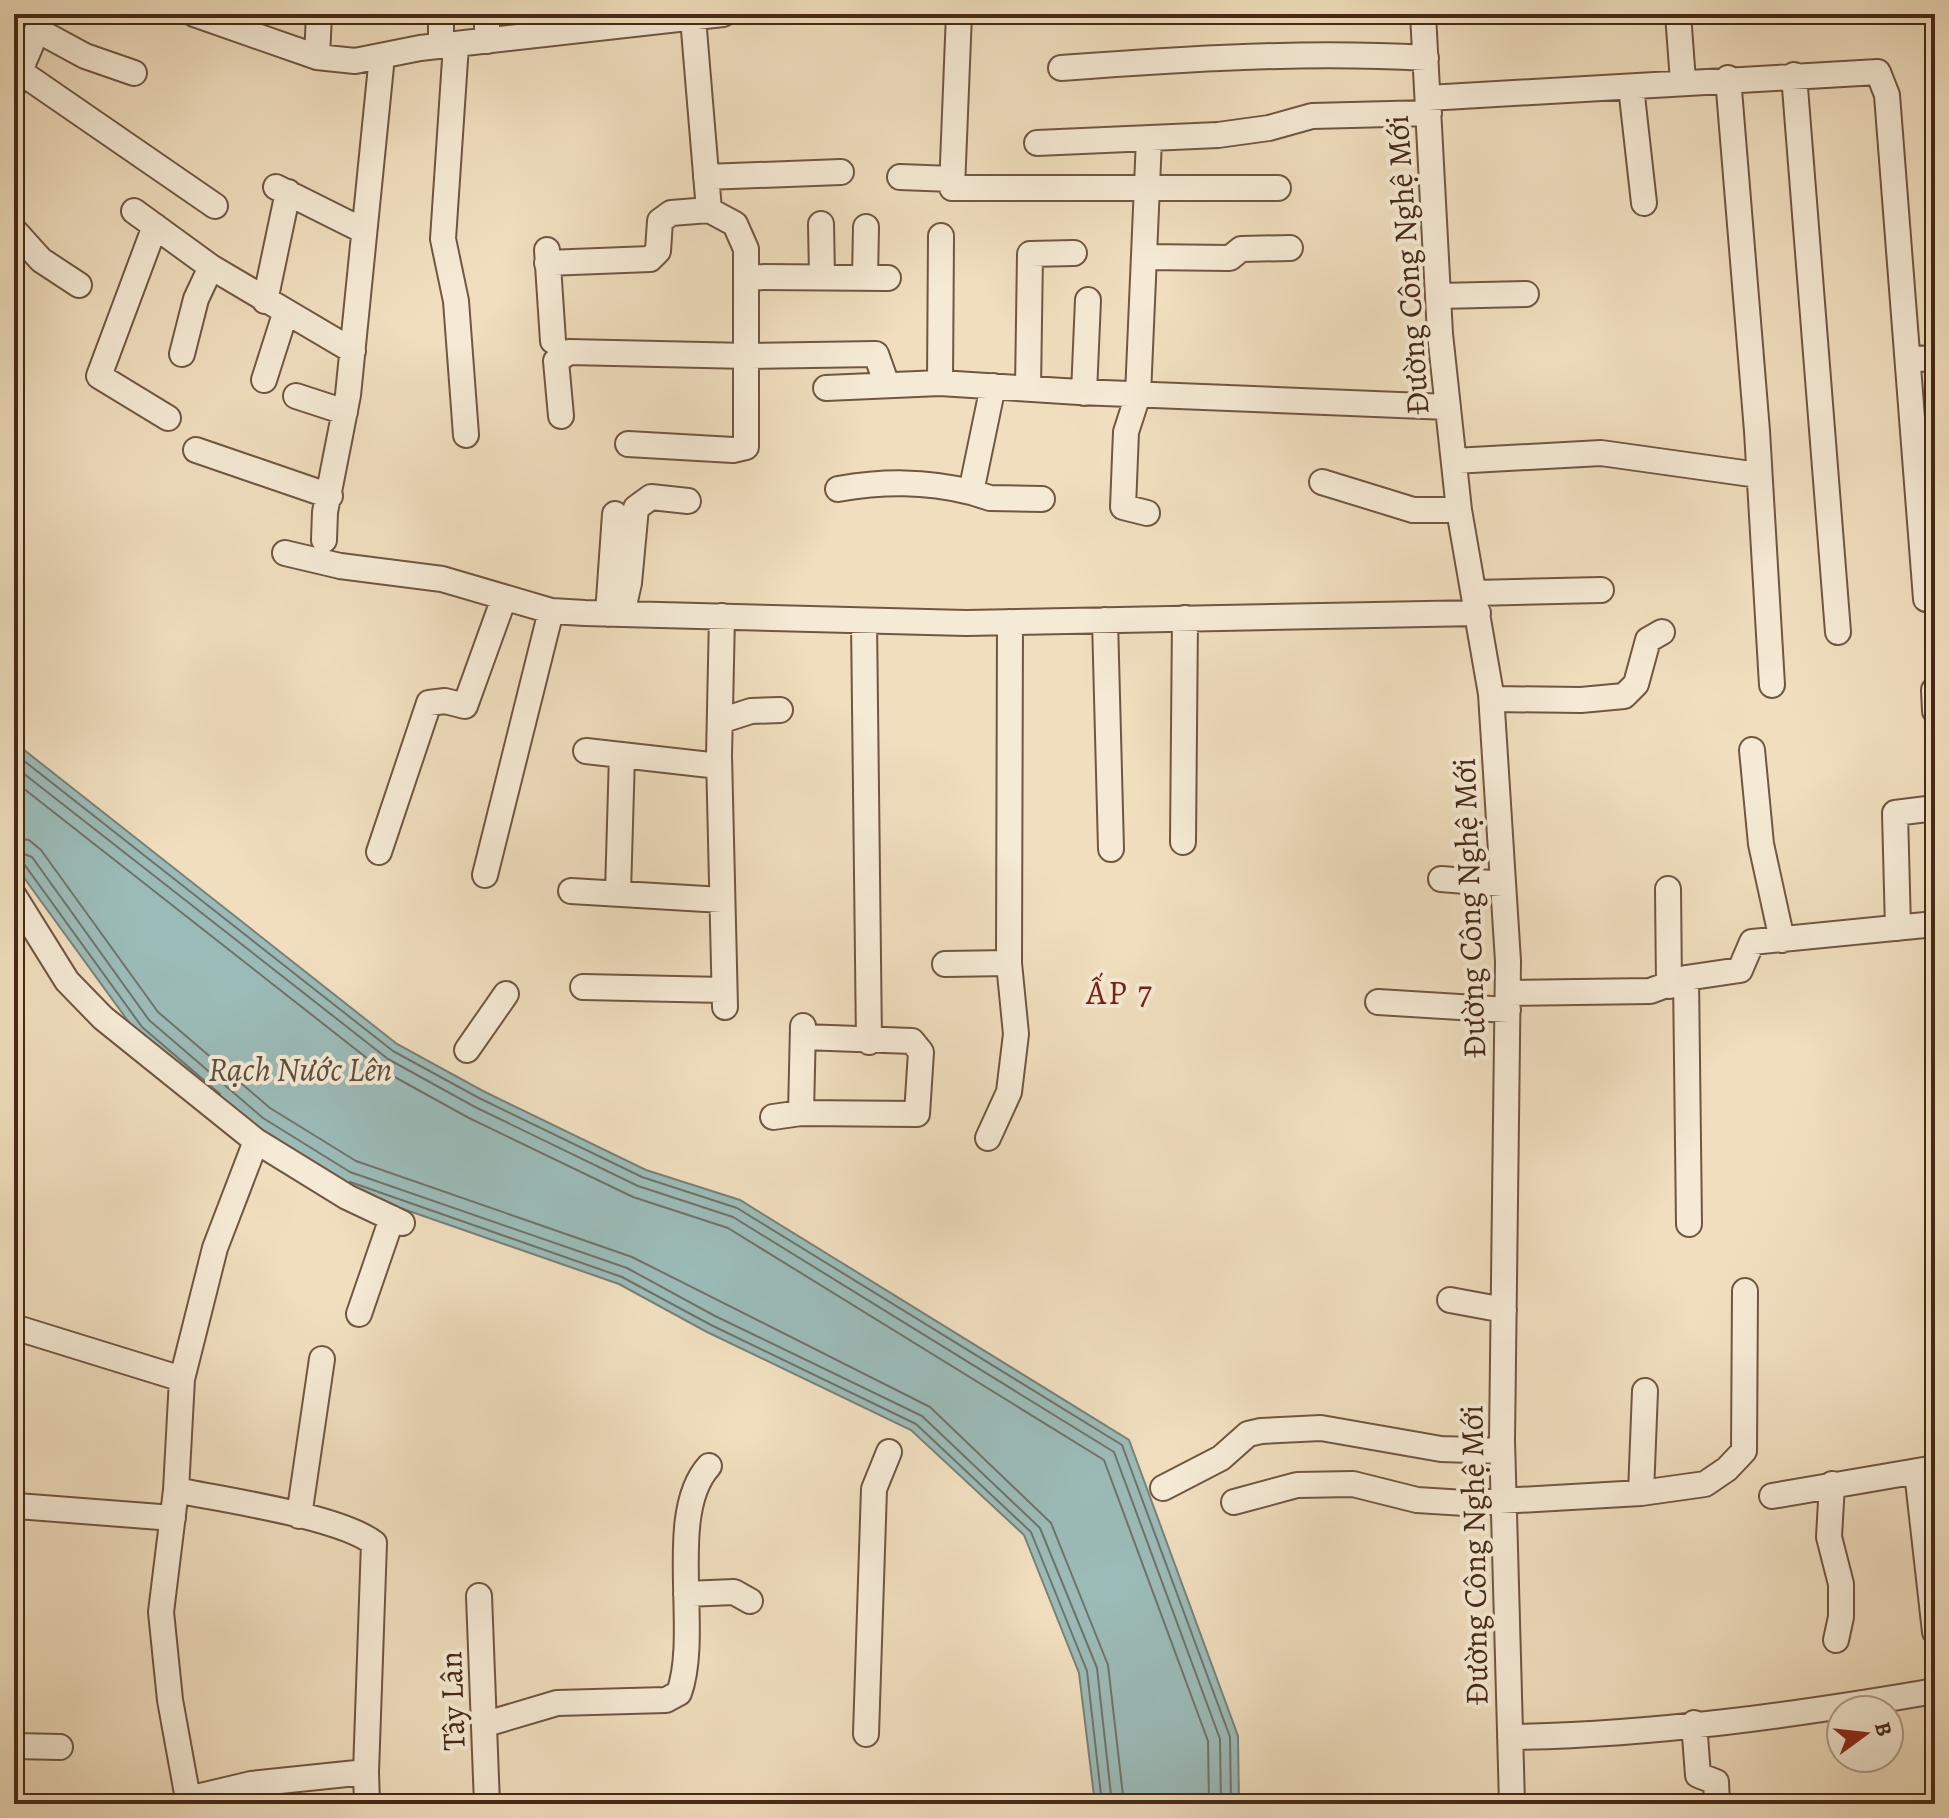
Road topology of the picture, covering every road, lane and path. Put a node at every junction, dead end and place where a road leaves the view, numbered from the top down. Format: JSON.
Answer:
{"nodes":[{"id":1,"x":319,"y":14,"type":"edge"},
{"id":2,"x":441,"y":14,"type":"edge"},
{"id":3,"x":487,"y":14,"type":"edge"},
{"id":4,"x":723,"y":14,"type":"edge"},
{"id":5,"x":959,"y":14,"type":"edge"},
{"id":6,"x":1423,"y":14,"type":"edge"},
{"id":7,"x":1678,"y":14,"type":"edge"},
{"id":8,"x":201,"y":15,"type":"edge"},
{"id":9,"x":693,"y":18,"type":"junction"},
{"id":10,"x":40,"y":22,"type":"edge"},
{"id":11,"x":551,"y":24,"type":"edge"},
{"id":12,"x":487,"y":41,"type":"junction"},
{"id":13,"x":448,"y":45,"type":"junction"},
{"id":14,"x":382,"y":56,"type":"junction"},
{"id":15,"x":317,"y":57,"type":"junction"},
{"id":16,"x":1426,"y":58,"type":"junction"},
{"id":17,"x":1061,"y":68,"type":"dead end"},
{"id":18,"x":134,"y":73,"type":"dead end"},
{"id":19,"x":1794,"y":75,"type":"junction"},
{"id":20,"x":16,"y":78,"type":"edge"},
{"id":21,"x":1728,"y":78,"type":"junction"},
{"id":22,"x":1683,"y":81,"type":"junction"},
{"id":23,"x":1631,"y":87,"type":"junction"},
{"id":24,"x":1428,"y":105,"type":"junction"},
{"id":25,"x":1149,"y":139,"type":"junction"},
{"id":26,"x":1037,"y":143,"type":"dead end"},
{"id":27,"x":841,"y":172,"type":"dead end"},
{"id":28,"x":706,"y":177,"type":"junction"},
{"id":29,"x":900,"y":177,"type":"dead end"},
{"id":30,"x":952,"y":179,"type":"junction"},
{"id":31,"x":1278,"y":188,"type":"dead end"},
{"id":32,"x":1148,"y":189,"type":"junction"},
{"id":33,"x":1644,"y":203,"type":"dead end"},
{"id":34,"x":215,"y":206,"type":"dead end"},
{"id":35,"x":709,"y":210,"type":"junction"},
{"id":36,"x":134,"y":211,"type":"dead end"},
{"id":37,"x":821,"y":224,"type":"dead end"},
{"id":38,"x":155,"y":226,"type":"junction"},
{"id":39,"x":866,"y":227,"type":"dead end"},
{"id":40,"x":14,"y":230,"type":"edge"},
{"id":41,"x":364,"y":231,"type":"junction"},
{"id":42,"x":941,"y":236,"type":"dead end"},
{"id":43,"x":1290,"y":248,"type":"dead end"},
{"id":44,"x":1074,"y":253,"type":"dead end"},
{"id":45,"x":1145,"y":257,"type":"junction"},
{"id":46,"x":211,"y":267,"type":"junction"},
{"id":47,"x":822,"y":276,"type":"junction"},
{"id":48,"x":746,"y":277,"type":"junction"},
{"id":49,"x":79,"y":285,"type":"dead end"},
{"id":50,"x":1526,"y":294,"type":"dead end"},
{"id":51,"x":1438,"y":296,"type":"junction"},
{"id":52,"x":1088,"y":300,"type":"dead end"},
{"id":53,"x":275,"y":307,"type":"junction"},
{"id":54,"x":553,"y":341,"type":"dead end"},
{"id":55,"x":353,"y":351,"type":"junction"},
{"id":56,"x":182,"y":354,"type":"dead end"},
{"id":57,"x":748,"y":356,"type":"junction"},
{"id":58,"x":1908,"y":358,"type":"junction"},
{"id":59,"x":1935,"y":359,"type":"edge"},
{"id":60,"x":264,"y":380,"type":"dead end"},
{"id":61,"x":940,"y":383,"type":"junction"},
{"id":62,"x":887,"y":385,"type":"junction"},
{"id":63,"x":993,"y":386,"type":"junction"},
{"id":64,"x":826,"y":388,"type":"dead end"},
{"id":65,"x":1028,"y":388,"type":"junction"},
{"id":66,"x":1084,"y":393,"type":"junction"},
{"id":67,"x":1138,"y":395,"type":"junction"},
{"id":68,"x":296,"y":396,"type":"dead end"},
{"id":69,"x":1448,"y":407,"type":"junction"},
{"id":70,"x":345,"y":412,"type":"junction"},
{"id":71,"x":561,"y":416,"type":"dead end"},
{"id":72,"x":168,"y":418,"type":"dead end"},
{"id":73,"x":466,"y":435,"type":"dead end"},
{"id":74,"x":1924,"y":435,"type":"edge"},
{"id":75,"x":628,"y":444,"type":"dead end"},
{"id":76,"x":196,"y":450,"type":"dead end"},
{"id":77,"x":1454,"y":461,"type":"junction"},
{"id":78,"x":1758,"y":475,"type":"junction"},
{"id":79,"x":1322,"y":482,"type":"dead end"},
{"id":80,"x":838,"y":489,"type":"dead end"},
{"id":81,"x":971,"y":492,"type":"junction"},
{"id":82,"x":330,"y":496,"type":"junction"},
{"id":83,"x":1042,"y":499,"type":"dead end"},
{"id":84,"x":688,"y":501,"type":"dead end"},
{"id":85,"x":1459,"y":510,"type":"junction"},
{"id":86,"x":1147,"y":513,"type":"dead end"},
{"id":87,"x":615,"y":514,"type":"dead end"},
{"id":88,"x":324,"y":540,"type":"dead end"},
{"id":89,"x":285,"y":553,"type":"dead end"},
{"id":90,"x":1601,"y":590,"type":"dead end"},
{"id":91,"x":504,"y":598,"type":"junction"},
{"id":92,"x":1926,"y":599,"type":"dead end"},
{"id":93,"x":1476,"y":603,"type":"junction"},
{"id":94,"x":551,"y":611,"type":"junction"},
{"id":95,"x":615,"y":614,"type":"junction"},
{"id":96,"x":722,"y":616,"type":"junction"},
{"id":97,"x":1185,"y":618,"type":"junction"},
{"id":98,"x":1105,"y":620,"type":"junction"},
{"id":99,"x":864,"y":621,"type":"junction"},
{"id":100,"x":1010,"y":622,"type":"junction"},
{"id":101,"x":1662,"y":632,"type":"dead end"},
{"id":102,"x":1838,"y":632,"type":"dead end"},
{"id":103,"x":1772,"y":685,"type":"dead end"},
{"id":104,"x":1492,"y":699,"type":"junction"},
{"id":105,"x":780,"y":710,"type":"dead end"},
{"id":106,"x":720,"y":721,"type":"junction"},
{"id":107,"x":1752,"y":750,"type":"dead end"},
{"id":108,"x":586,"y":751,"type":"dead end"},
{"id":109,"x":622,"y":755,"type":"junction"},
{"id":110,"x":719,"y":766,"type":"junction"},
{"id":111,"x":1935,"y":808,"type":"edge"},
{"id":112,"x":1183,"y":842,"type":"dead end"},
{"id":113,"x":1111,"y":849,"type":"dead end"},
{"id":114,"x":379,"y":852,"type":"dead end"},
{"id":115,"x":485,"y":875,"type":"dead end"},
{"id":116,"x":1441,"y":879,"type":"dead end"},
{"id":117,"x":1503,"y":884,"type":"junction"},
{"id":118,"x":1668,"y":889,"type":"dead end"},
{"id":119,"x":571,"y":891,"type":"dead end"},
{"id":120,"x":618,"y":893,"type":"junction"},
{"id":121,"x":14,"y":896,"type":"edge"},
{"id":122,"x":722,"y":900,"type":"junction"},
{"id":123,"x":1935,"y":924,"type":"edge"},
{"id":124,"x":1898,"y":928,"type":"junction"},
{"id":125,"x":1782,"y":940,"type":"junction"},
{"id":126,"x":1009,"y":963,"type":"junction"},
{"id":127,"x":945,"y":964,"type":"dead end"},
{"id":128,"x":1678,"y":982,"type":"junction"},
{"id":129,"x":583,"y":987,"type":"dead end"},
{"id":130,"x":506,"y":994,"type":"dead end"},
{"id":131,"x":1378,"y":1002,"type":"dead end"},
{"id":132,"x":1508,"y":1002,"type":"junction"},
{"id":133,"x":869,"y":1042,"type":"junction"},
{"id":134,"x":467,"y":1050,"type":"dead end"},
{"id":135,"x":801,"y":1113,"type":"junction"},
{"id":136,"x":773,"y":1117,"type":"dead end"},
{"id":137,"x":988,"y":1138,"type":"dead end"},
{"id":138,"x":256,"y":1141,"type":"junction"},
{"id":139,"x":1689,"y":1224,"type":"dead end"},
{"id":140,"x":1745,"y":1291,"type":"dead end"},
{"id":141,"x":1450,"y":1300,"type":"dead end"},
{"id":142,"x":1504,"y":1310,"type":"junction"},
{"id":143,"x":359,"y":1314,"type":"dead end"},
{"id":144,"x":14,"y":1327,"type":"edge"},
{"id":145,"x":322,"y":1359,"type":"dead end"},
{"id":146,"x":182,"y":1379,"type":"junction"},
{"id":147,"x":1645,"y":1391,"type":"dead end"},
{"id":148,"x":1502,"y":1451,"type":"junction"},
{"id":149,"x":889,"y":1452,"type":"dead end"},
{"id":150,"x":709,"y":1466,"type":"dead end"},
{"id":151,"x":1926,"y":1470,"type":"edge"},
{"id":152,"x":1832,"y":1484,"type":"junction"},
{"id":153,"x":1163,"y":1488,"type":"dead end"},
{"id":154,"x":176,"y":1490,"type":"junction"},
{"id":155,"x":1641,"y":1493,"type":"junction"},
{"id":156,"x":1772,"y":1496,"type":"dead end"},
{"id":157,"x":1504,"y":1499,"type":"junction"},
{"id":158,"x":1234,"y":1502,"type":"dead end"},
{"id":159,"x":17,"y":1506,"type":"dead end"},
{"id":160,"x":299,"y":1516,"type":"junction"},
{"id":161,"x":173,"y":1518,"type":"junction"},
{"id":162,"x":686,"y":1594,"type":"junction"},
{"id":163,"x":479,"y":1596,"type":"dead end"},
{"id":164,"x":750,"y":1601,"type":"dead end"},
{"id":165,"x":1935,"y":1632,"type":"edge"},
{"id":166,"x":1836,"y":1640,"type":"dead end"},
{"id":167,"x":1935,"y":1691,"type":"edge"},
{"id":168,"x":1694,"y":1723,"type":"junction"},
{"id":169,"x":486,"y":1724,"type":"junction"},
{"id":170,"x":866,"y":1734,"type":"dead end"},
{"id":171,"x":1510,"y":1737,"type":"junction"},
{"id":172,"x":14,"y":1746,"type":"edge"},
{"id":173,"x":60,"y":1747,"type":"dead end"},
{"id":174,"x":366,"y":1772,"type":"junction"},
{"id":175,"x":188,"y":1802,"type":"edge"},
{"id":176,"x":367,"y":1804,"type":"edge"},
{"id":177,"x":487,"y":1804,"type":"edge"},
{"id":178,"x":1512,"y":1804,"type":"edge"},
{"id":179,"x":1717,"y":1804,"type":"edge"}],
"edges":[{"from":1,"to":15,"type":"street"},
{"from":2,"to":13,"type":"street"},
{"from":3,"to":12,"type":"street"},
{"from":4,"to":9,"type":"street"},
{"from":5,"to":30,"type":"street"},
{"from":6,"to":16,"type":"street","name":"Đường Công Nghệ Mới"},
{"from":7,"to":22,"type":"street"},
{"from":8,"to":15,"type":"street"},
{"from":9,"to":11,"type":"street"},
{"from":9,"to":28,"type":"street"},
{"from":10,"to":18,"type":"street"},
{"from":10,"to":20,"type":"street"},
{"from":11,"to":12,"type":"street"},
{"from":12,"to":13,"type":"street"},
{"from":13,"to":14,"type":"street"},
{"from":13,"to":73,"type":"street"},
{"from":14,"to":15,"type":"street"},
{"from":14,"to":41,"type":"street"},
{"from":16,"to":17,"type":"street"},
{"from":16,"to":24,"type":"street","name":"Đường Công Nghệ Mới"},
{"from":19,"to":21,"type":"street"},
{"from":19,"to":58,"type":"street"},
{"from":19,"to":102,"type":"street"},
{"from":20,"to":34,"type":"street"},
{"from":21,"to":22,"type":"street"},
{"from":21,"to":78,"type":"street"},
{"from":22,"to":23,"type":"street"},
{"from":23,"to":24,"type":"street"},
{"from":23,"to":33,"type":"street"},
{"from":24,"to":25,"type":"street"},
{"from":24,"to":51,"type":"street","name":"Đường Công Nghệ Mới"},
{"from":25,"to":26,"type":"street"},
{"from":25,"to":32,"type":"street"},
{"from":27,"to":28,"type":"street"},
{"from":28,"to":35,"type":"street"},
{"from":29,"to":30,"type":"street"},
{"from":30,"to":32,"type":"street"},
{"from":31,"to":32,"type":"street"},
{"from":32,"to":45,"type":"street"},
{"from":35,"to":48,"type":"street"},
{"from":35,"to":54,"type":"street"},
{"from":36,"to":38,"type":"street"},
{"from":37,"to":47,"type":"street"},
{"from":38,"to":46,"type":"street"},
{"from":38,"to":72,"type":"street"},
{"from":39,"to":47,"type":"street"},
{"from":40,"to":49,"type":"street"},
{"from":41,"to":53,"type":"street"},
{"from":41,"to":55,"type":"street"},
{"from":42,"to":61,"type":"street"},
{"from":43,"to":45,"type":"street"},
{"from":44,"to":65,"type":"street"},
{"from":45,"to":67,"type":"street"},
{"from":46,"to":53,"type":"street"},
{"from":46,"to":56,"type":"street"},
{"from":47,"to":48,"type":"street"},
{"from":48,"to":57,"type":"street"},
{"from":50,"to":51,"type":"street"},
{"from":51,"to":69,"type":"street","name":"Đường Công Nghệ Mới"},
{"from":52,"to":66,"type":"street"},
{"from":53,"to":55,"type":"street"},
{"from":53,"to":60,"type":"street"},
{"from":55,"to":70,"type":"street"},
{"from":57,"to":62,"type":"street"},
{"from":57,"to":71,"type":"street"},
{"from":57,"to":75,"type":"street"},
{"from":58,"to":59,"type":"street"},
{"from":58,"to":74,"type":"street"},
{"from":61,"to":62,"type":"street"},
{"from":61,"to":63,"type":"street"},
{"from":62,"to":64,"type":"street"},
{"from":63,"to":65,"type":"street"},
{"from":63,"to":81,"type":"street"},
{"from":65,"to":66,"type":"street"},
{"from":66,"to":67,"type":"street"},
{"from":67,"to":69,"type":"street"},
{"from":67,"to":86,"type":"street"},
{"from":68,"to":70,"type":"street"},
{"from":69,"to":77,"type":"street","name":"Đường Công Nghệ Mới"},
{"from":70,"to":82,"type":"street"},
{"from":74,"to":92,"type":"street"},
{"from":76,"to":82,"type":"street"},
{"from":77,"to":78,"type":"street"},
{"from":77,"to":85,"type":"street","name":"Đường Công Nghệ Mới"},
{"from":78,"to":103,"type":"street"},
{"from":79,"to":85,"type":"street"},
{"from":80,"to":81,"type":"street"},
{"from":81,"to":83,"type":"street"},
{"from":82,"to":88,"type":"street"},
{"from":84,"to":95,"type":"street"},
{"from":85,"to":93,"type":"street","name":"Đường Công Nghệ Mới"},
{"from":87,"to":95,"type":"street"},
{"from":89,"to":91,"type":"street"},
{"from":90,"to":93,"type":"street"},
{"from":91,"to":94,"type":"street"},
{"from":91,"to":114,"type":"street"},
{"from":93,"to":97,"type":"street"},
{"from":93,"to":104,"type":"street","name":"Đường Công Nghệ Mới"},
{"from":94,"to":95,"type":"street"},
{"from":94,"to":115,"type":"street"},
{"from":95,"to":96,"type":"street"},
{"from":96,"to":99,"type":"street"},
{"from":96,"to":106,"type":"street"},
{"from":97,"to":98,"type":"street"},
{"from":97,"to":112,"type":"street"},
{"from":98,"to":100,"type":"street"},
{"from":98,"to":113,"type":"street"},
{"from":99,"to":100,"type":"street"},
{"from":99,"to":133,"type":"street"},
{"from":100,"to":126,"type":"street"},
{"from":101,"to":104,"type":"street"},
{"from":104,"to":117,"type":"street","name":"Đường Công Nghệ Mới"},
{"from":105,"to":106,"type":"street"},
{"from":106,"to":110,"type":"street"},
{"from":107,"to":125,"type":"street"},
{"from":108,"to":109,"type":"street"},
{"from":109,"to":110,"type":"street"},
{"from":109,"to":120,"type":"street"},
{"from":110,"to":122,"type":"street"},
{"from":111,"to":124,"type":"street"},
{"from":116,"to":117,"type":"street"},
{"from":117,"to":132,"type":"street","name":"Đường Công Nghệ Mới"},
{"from":118,"to":128,"type":"street"},
{"from":119,"to":120,"type":"street"},
{"from":120,"to":122,"type":"street"},
{"from":121,"to":138,"type":"street"},
{"from":122,"to":129,"type":"street"},
{"from":123,"to":124,"type":"street"},
{"from":124,"to":125,"type":"street"},
{"from":125,"to":128,"type":"street"},
{"from":126,"to":127,"type":"street"},
{"from":126,"to":137,"type":"street"},
{"from":128,"to":132,"type":"street"},
{"from":128,"to":139,"type":"street"},
{"from":130,"to":134,"type":"street"},
{"from":131,"to":132,"type":"street"},
{"from":132,"to":142,"type":"street","name":"Đường Công Nghệ Mới"},
{"from":133,"to":135,"type":"street"},
{"from":133,"to":135,"type":"street"},
{"from":135,"to":136,"type":"street"},
{"from":138,"to":143,"type":"street"},
{"from":138,"to":146,"type":"street"},
{"from":140,"to":155,"type":"street"},
{"from":141,"to":142,"type":"street"},
{"from":142,"to":148,"type":"street","name":"Đường Công Nghệ Mới"},
{"from":144,"to":146,"type":"street"},
{"from":145,"to":160,"type":"street"},
{"from":146,"to":154,"type":"street"},
{"from":147,"to":155,"type":"street"},
{"from":148,"to":153,"type":"street"},
{"from":148,"to":157,"type":"street","name":"Đường Công Nghệ Mới"},
{"from":149,"to":170,"type":"street"},
{"from":150,"to":162,"type":"street"},
{"from":151,"to":152,"type":"street"},
{"from":151,"to":165,"type":"street"},
{"from":152,"to":156,"type":"street"},
{"from":152,"to":166,"type":"street"},
{"from":154,"to":160,"type":"street"},
{"from":154,"to":161,"type":"street"},
{"from":155,"to":157,"type":"street"},
{"from":157,"to":158,"type":"street"},
{"from":157,"to":171,"type":"street","name":"Đường Công Nghệ Mới"},
{"from":159,"to":161,"type":"street"},
{"from":160,"to":174,"type":"street"},
{"from":161,"to":175,"type":"street"},
{"from":162,"to":164,"type":"street"},
{"from":162,"to":169,"type":"street"},
{"from":163,"to":169,"type":"street","name":"Tây Lân"},
{"from":167,"to":168,"type":"street"},
{"from":168,"to":171,"type":"street"},
{"from":168,"to":179,"type":"street"},
{"from":169,"to":177,"type":"street","name":"Tây Lân"},
{"from":171,"to":178,"type":"street","name":"Đường Công Nghệ Mới"},
{"from":172,"to":173,"type":"street"},
{"from":174,"to":175,"type":"street"},
{"from":174,"to":176,"type":"street"}]}
